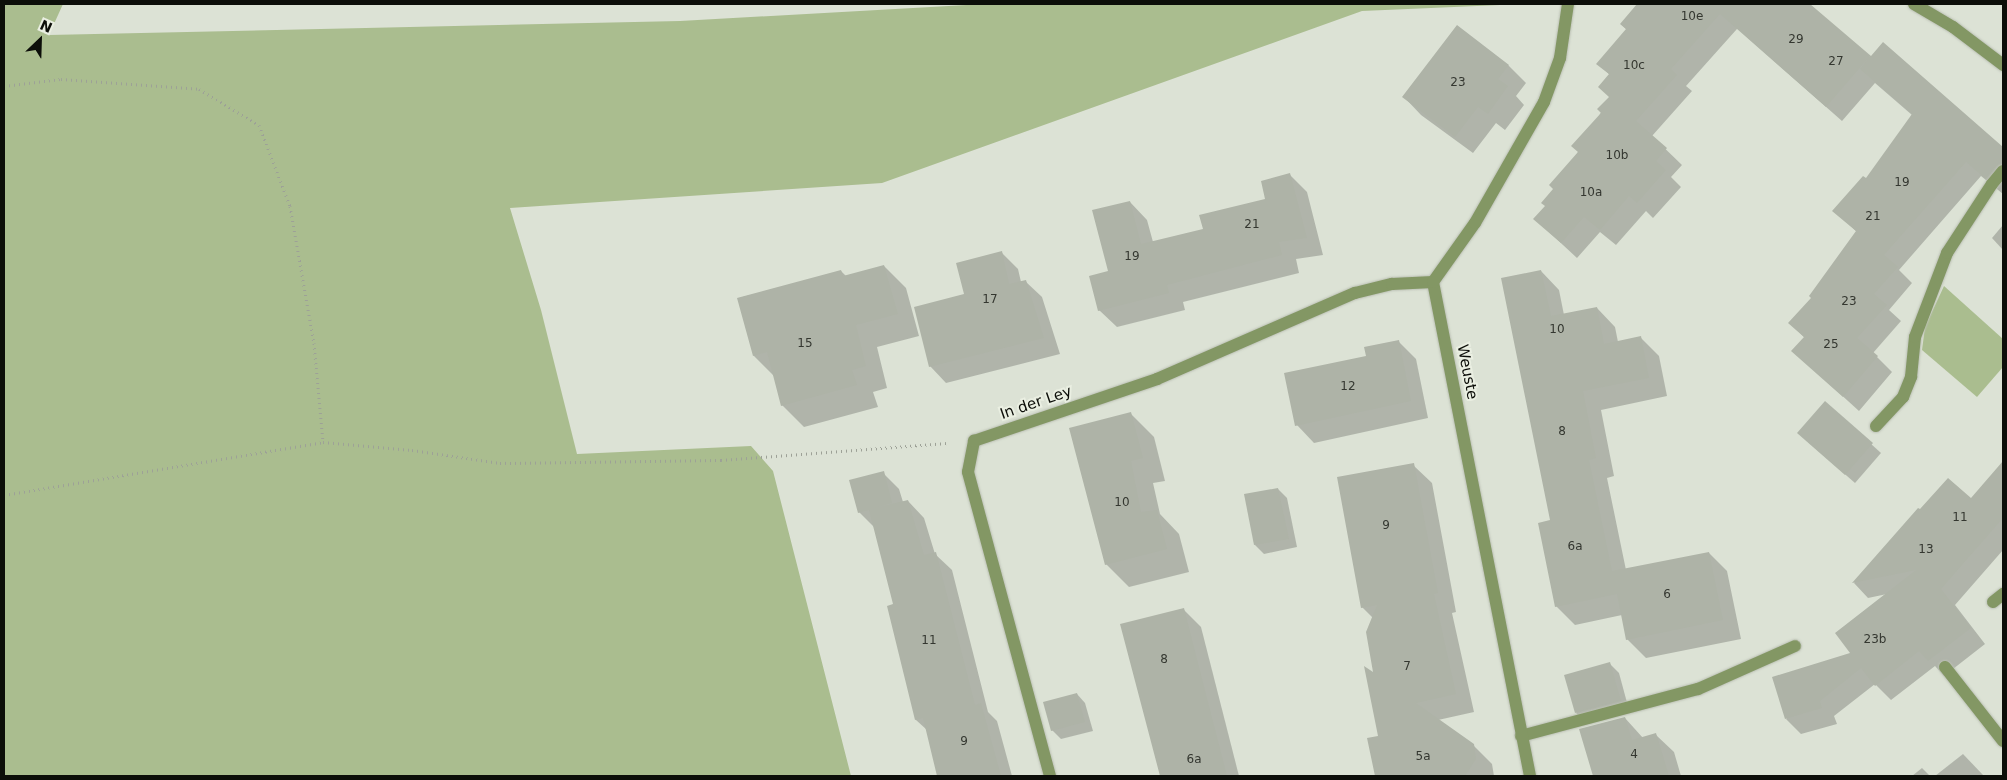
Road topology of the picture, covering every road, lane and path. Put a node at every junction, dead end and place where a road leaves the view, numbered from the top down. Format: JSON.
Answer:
{"nodes":[{"id":1,"x":1568,"y":4,"type":"edge"},
{"id":2,"x":1914,"y":4,"type":"edge"},
{"id":3,"x":2003,"y":65,"type":"edge"},
{"id":4,"x":4,"y":86,"type":"edge"},
{"id":5,"x":2003,"y":171,"type":"edge"},
{"id":6,"x":1433,"y":282,"type":"junction"},
{"id":7,"x":1876,"y":426,"type":"dead end"},
{"id":8,"x":974,"y":441,"type":"junction"},
{"id":9,"x":324,"y":442,"type":"junction"},
{"id":10,"x":4,"y":495,"type":"edge"},
{"id":11,"x":1795,"y":646,"type":"dead end"},
{"id":12,"x":1945,"y":667,"type":"dead end"},
{"id":13,"x":1521,"y":736,"type":"junction"},
{"id":14,"x":2003,"y":742,"type":"edge"},
{"id":15,"x":1050,"y":776,"type":"edge"},
{"id":16,"x":1530,"y":776,"type":"edge"}],
"edges":[{"from":1,"to":6,"type":"street"},
{"from":2,"to":3,"type":"street"},
{"from":4,"to":9,"type":"path"},
{"from":5,"to":7,"type":"street"},
{"from":6,"to":8,"type":"street","name":"In der Ley"},
{"from":6,"to":13,"type":"street","name":"Weuste"},
{"from":8,"to":9,"type":"path"},
{"from":8,"to":15,"type":"street"},
{"from":9,"to":10,"type":"path"},
{"from":11,"to":13,"type":"street"},
{"from":12,"to":14,"type":"street"},
{"from":13,"to":16,"type":"street","name":"Weuste"}]}
